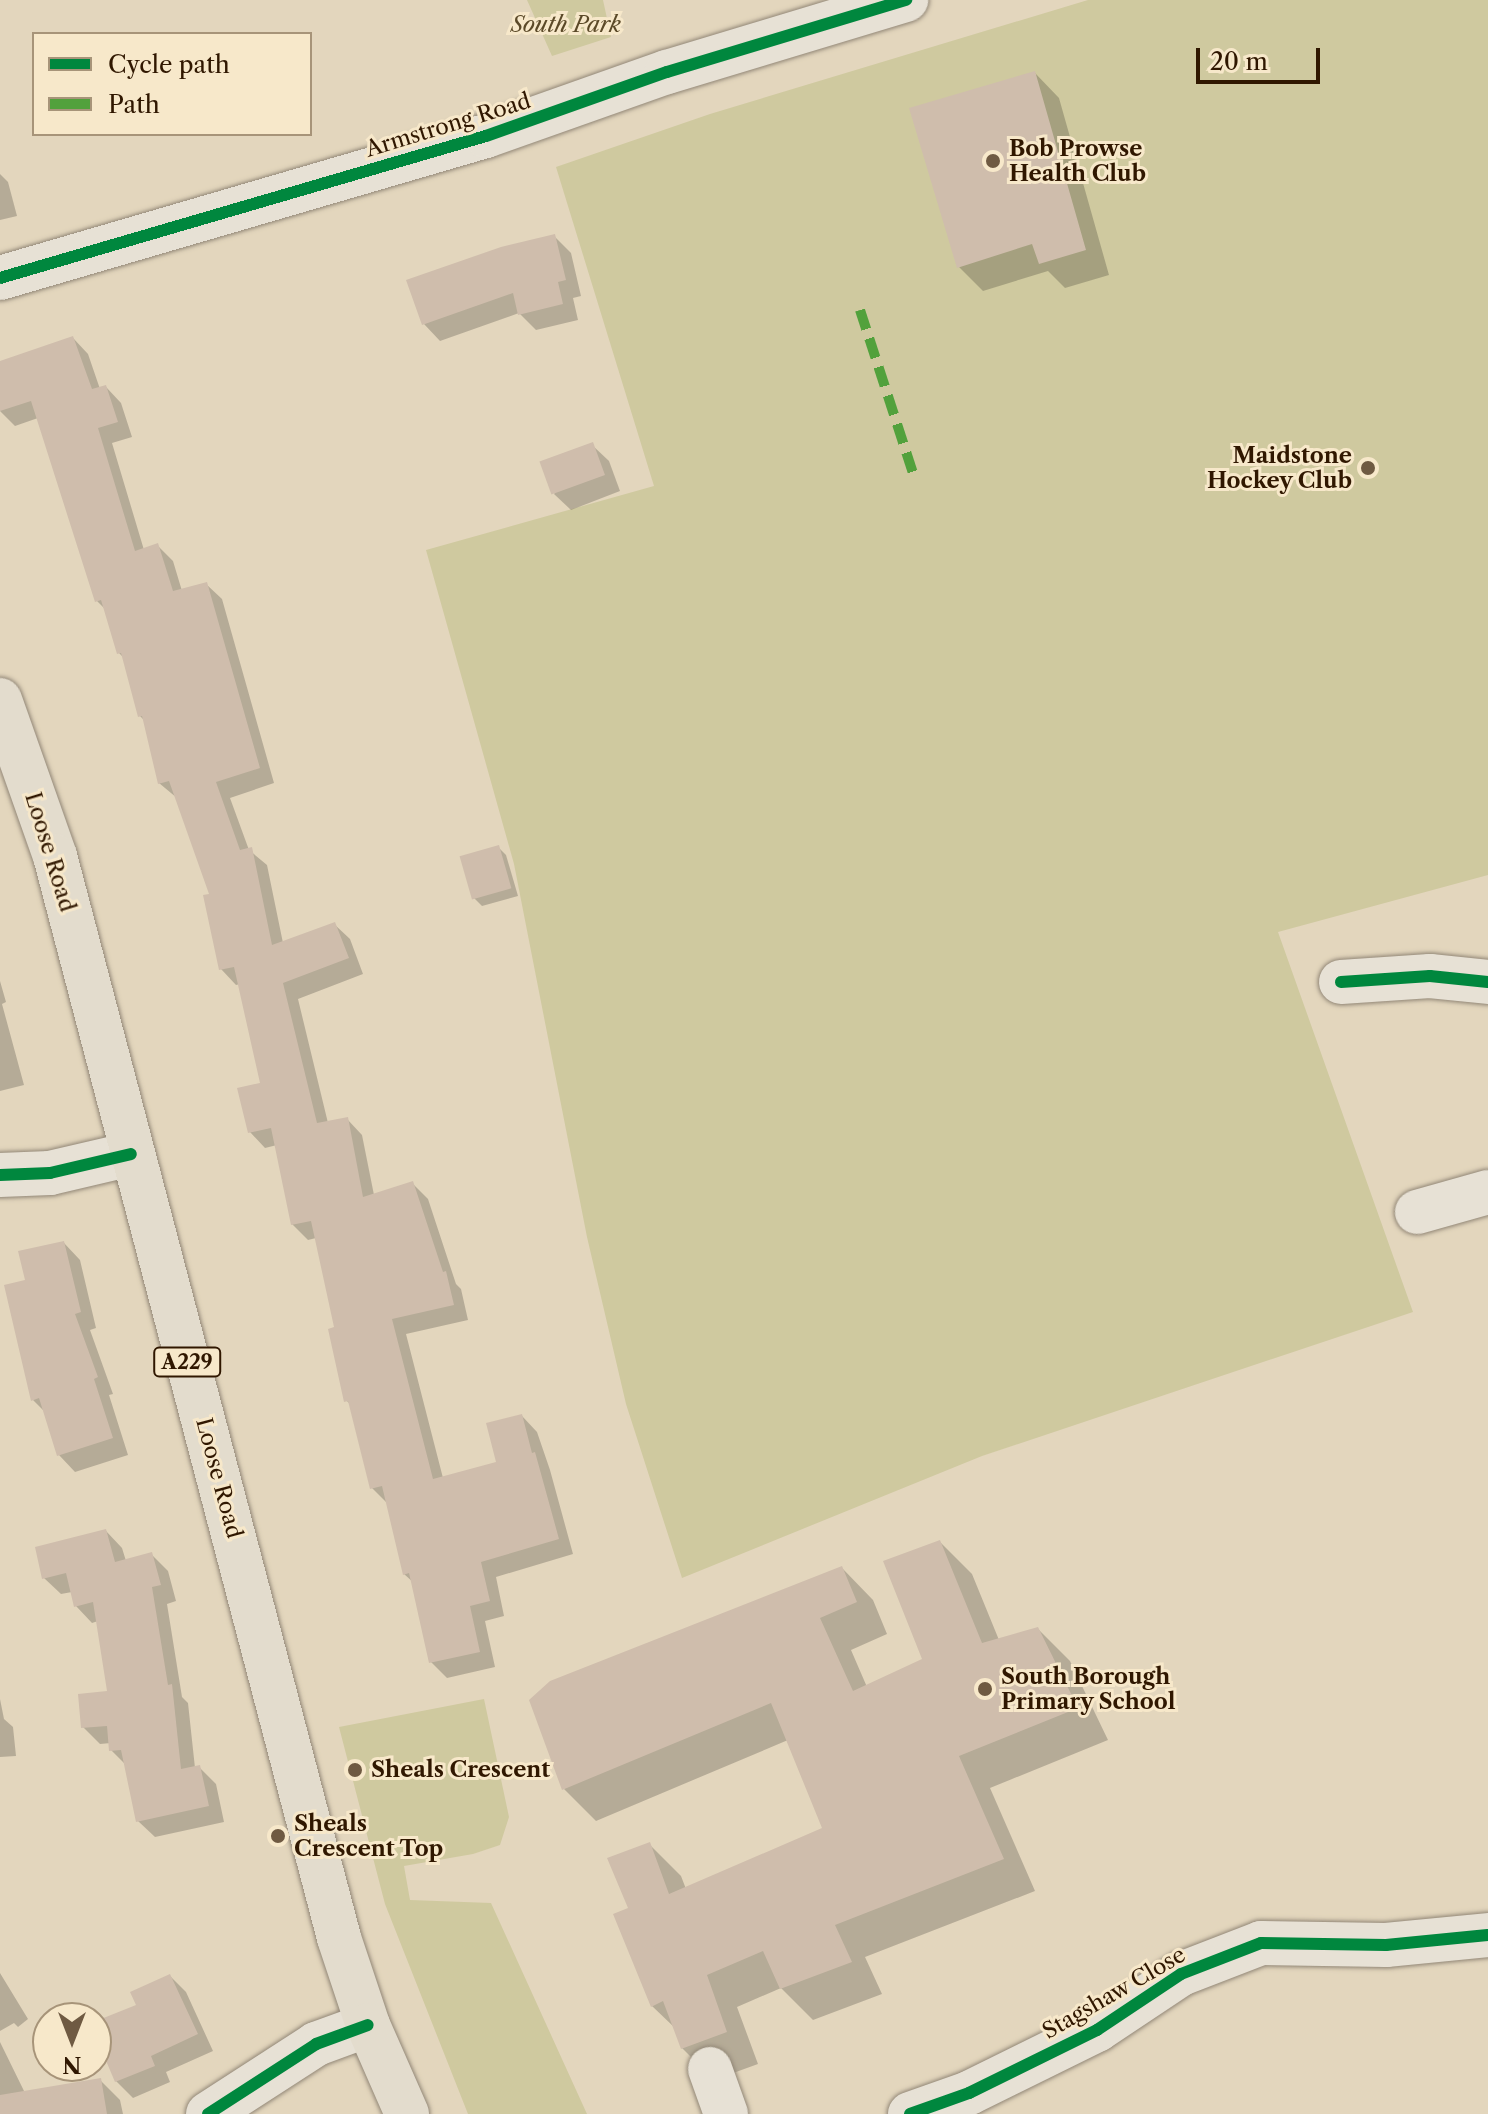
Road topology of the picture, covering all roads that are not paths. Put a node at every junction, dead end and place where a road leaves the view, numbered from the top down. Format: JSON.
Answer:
{"nodes":[{"id":1,"x":906,"y":0,"type":"edge"},
{"id":2,"x":0,"y":278,"type":"edge"},
{"id":3,"x":0,"y":700,"type":"edge"},
{"id":4,"x":1341,"y":982,"type":"dead end"},
{"id":5,"x":1488,"y":982,"type":"edge"},
{"id":6,"x":131,"y":1154,"type":"junction"},
{"id":7,"x":0,"y":1175,"type":"edge"},
{"id":8,"x":1488,"y":1192,"type":"edge"},
{"id":9,"x":1417,"y":1212,"type":"dead end"},
{"id":10,"x":1488,"y":1935,"type":"edge"},
{"id":11,"x":368,"y":2025,"type":"junction"},
{"id":12,"x":710,"y":2069,"type":"dead end"},
{"id":13,"x":208,"y":2114,"type":"edge"},
{"id":14,"x":407,"y":2114,"type":"edge"},
{"id":15,"x":726,"y":2114,"type":"edge"},
{"id":16,"x":910,"y":2114,"type":"edge"}],
"edges":[{"from":1,"to":2,"type":"street","name":"Armstrong Road"},
{"from":3,"to":6,"type":"highway","name":"Loose Road","number":"A229"},
{"from":4,"to":5,"type":"street"},
{"from":6,"to":7,"type":"street"},
{"from":6,"to":11,"type":"highway","name":"Loose Road","number":"A229"},
{"from":8,"to":9,"type":"street"},
{"from":10,"to":16,"type":"street","name":"Stagshaw Close"},
{"from":11,"to":13,"type":"street"},
{"from":11,"to":14,"type":"highway","name":"Loose Road","number":"A229"},
{"from":12,"to":15,"type":"street"}]}
